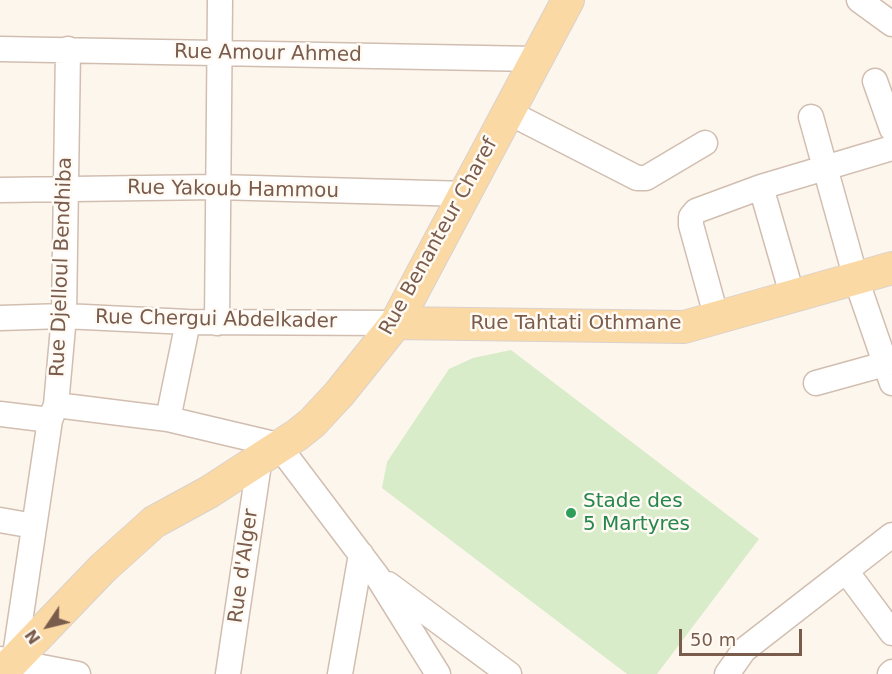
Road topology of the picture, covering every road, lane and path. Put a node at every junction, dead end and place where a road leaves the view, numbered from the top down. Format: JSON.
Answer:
{"nodes":[{"id":1,"x":220,"y":0,"type":"edge"},
{"id":2,"x":568,"y":0,"type":"edge"},
{"id":3,"x":859,"y":0,"type":"edge"},
{"id":4,"x":892,"y":24,"type":"edge"},
{"id":5,"x":0,"y":49,"type":"edge"},
{"id":6,"x":68,"y":50,"type":"junction"},
{"id":7,"x":219,"y":53,"type":"junction"},
{"id":8,"x":536,"y":59,"type":"junction"},
{"id":9,"x":875,"y":81,"type":"dead end"},
{"id":10,"x":508,"y":112,"type":"junction"},
{"id":11,"x":811,"y":117,"type":"dead end"},
{"id":12,"x":892,"y":129,"type":"edge"},
{"id":13,"x":705,"y":143,"type":"dead end"},
{"id":14,"x":892,"y":148,"type":"edge"},
{"id":15,"x":827,"y":168,"type":"junction"},
{"id":16,"x":217,"y":187,"type":"junction"},
{"id":17,"x":761,"y":187,"type":"junction"},
{"id":18,"x":64,"y":189,"type":"junction"},
{"id":19,"x":0,"y":190,"type":"edge"},
{"id":20,"x":466,"y":194,"type":"junction"},
{"id":21,"x":892,"y":268,"type":"edge"},
{"id":22,"x":856,"y":279,"type":"junction"},
{"id":23,"x":793,"y":298,"type":"junction"},
{"id":24,"x":64,"y":316,"type":"junction"},
{"id":25,"x":0,"y":318,"type":"edge"},
{"id":26,"x":717,"y":319,"type":"junction"},
{"id":27,"x":188,"y":322,"type":"junction"},
{"id":28,"x":217,"y":323,"type":"junction"},
{"id":29,"x":396,"y":323,"type":"junction"},
{"id":30,"x":890,"y":370,"type":"edge"},
{"id":31,"x":816,"y":383,"type":"dead end"},
{"id":32,"x":53,"y":412,"type":"junction"},
{"id":33,"x":0,"y":414,"type":"edge"},
{"id":34,"x":168,"y":419,"type":"junction"},
{"id":35,"x":269,"y":451,"type":"junction"},
{"id":36,"x":0,"y":520,"type":"edge"},
{"id":37,"x":34,"y":526,"type":"junction"},
{"id":38,"x":892,"y":535,"type":"edge"},
{"id":39,"x":361,"y":554,"type":"junction"},
{"id":40,"x":846,"y":571,"type":"junction"},
{"id":41,"x":377,"y":576,"type":"junction"},
{"id":42,"x":892,"y":633,"type":"edge"},
{"id":43,"x":9,"y":667,"type":"edge"},
{"id":44,"x":78,"y":674,"type":"edge"},
{"id":45,"x":228,"y":674,"type":"edge"},
{"id":46,"x":340,"y":674,"type":"edge"},
{"id":47,"x":438,"y":674,"type":"edge"},
{"id":48,"x":509,"y":674,"type":"edge"},
{"id":49,"x":727,"y":674,"type":"edge"}],
"edges":[{"from":1,"to":7,"type":"street"},
{"from":2,"to":8,"type":"main road","name":"Rue Benanteur Charef"},
{"from":3,"to":4,"type":"street"},
{"from":5,"to":6,"type":"street","name":"Rue Amour Ahmed"},
{"from":6,"to":7,"type":"street","name":"Rue Amour Ahmed"},
{"from":6,"to":18,"type":"street","name":"Rue Djelloul Bendhiba"},
{"from":7,"to":8,"type":"street","name":"Rue Amour Ahmed"},
{"from":7,"to":16,"type":"street"},
{"from":8,"to":10,"type":"main road","name":"Rue Benanteur Charef"},
{"from":9,"to":12,"type":"street"},
{"from":10,"to":13,"type":"street"},
{"from":10,"to":20,"type":"main road","name":"Rue Benanteur Charef"},
{"from":11,"to":15,"type":"street"},
{"from":14,"to":15,"type":"street"},
{"from":15,"to":17,"type":"street"},
{"from":15,"to":22,"type":"street"},
{"from":16,"to":18,"type":"street","name":"Rue Yakoub Hammou"},
{"from":16,"to":20,"type":"street","name":"Rue Yakoub Hammou"},
{"from":16,"to":28,"type":"street"},
{"from":17,"to":23,"type":"street"},
{"from":17,"to":26,"type":"street"},
{"from":18,"to":19,"type":"street","name":"Rue Yakoub Hammou"},
{"from":18,"to":24,"type":"street","name":"Rue Djelloul Bendhiba"},
{"from":20,"to":29,"type":"main road","name":"Rue Benanteur Charef"},
{"from":21,"to":22,"type":"main road","name":"Rue Tahtati Othmane"},
{"from":22,"to":23,"type":"main road","name":"Rue Tahtati Othmane"},
{"from":22,"to":30,"type":"street"},
{"from":23,"to":26,"type":"main road","name":"Rue Tahtati Othmane"},
{"from":24,"to":25,"type":"street","name":"Rue Chergui Abdelkader"},
{"from":24,"to":27,"type":"street","name":"Rue Chergui Abdelkader"},
{"from":24,"to":32,"type":"street","name":"Rue Djelloul Bendhiba"},
{"from":26,"to":29,"type":"main road","name":"Rue Tahtati Othmane"},
{"from":27,"to":28,"type":"street","name":"Rue Chergui Abdelkader"},
{"from":27,"to":34,"type":"street"},
{"from":28,"to":29,"type":"street","name":"Rue Chergui Abdelkader"},
{"from":29,"to":35,"type":"main road","name":"Rue Benanteur Charef"},
{"from":30,"to":31,"type":"street"},
{"from":32,"to":33,"type":"street"},
{"from":32,"to":34,"type":"street"},
{"from":32,"to":37,"type":"street","name":"Rue Djelloul Bendhiba"},
{"from":34,"to":35,"type":"street"},
{"from":35,"to":39,"type":"street"},
{"from":35,"to":43,"type":"main road","name":"Rue Benanteur Charef"},
{"from":35,"to":45,"type":"street","name":"Rue d'Alger"},
{"from":36,"to":37,"type":"street"},
{"from":37,"to":43,"type":"street","name":"Rue Djelloul Bendhiba"},
{"from":38,"to":40,"type":"street"},
{"from":39,"to":41,"type":"street"},
{"from":39,"to":46,"type":"street"},
{"from":40,"to":42,"type":"street"},
{"from":40,"to":49,"type":"street"},
{"from":41,"to":47,"type":"street"},
{"from":41,"to":48,"type":"street"},
{"from":43,"to":44,"type":"street"}]}
